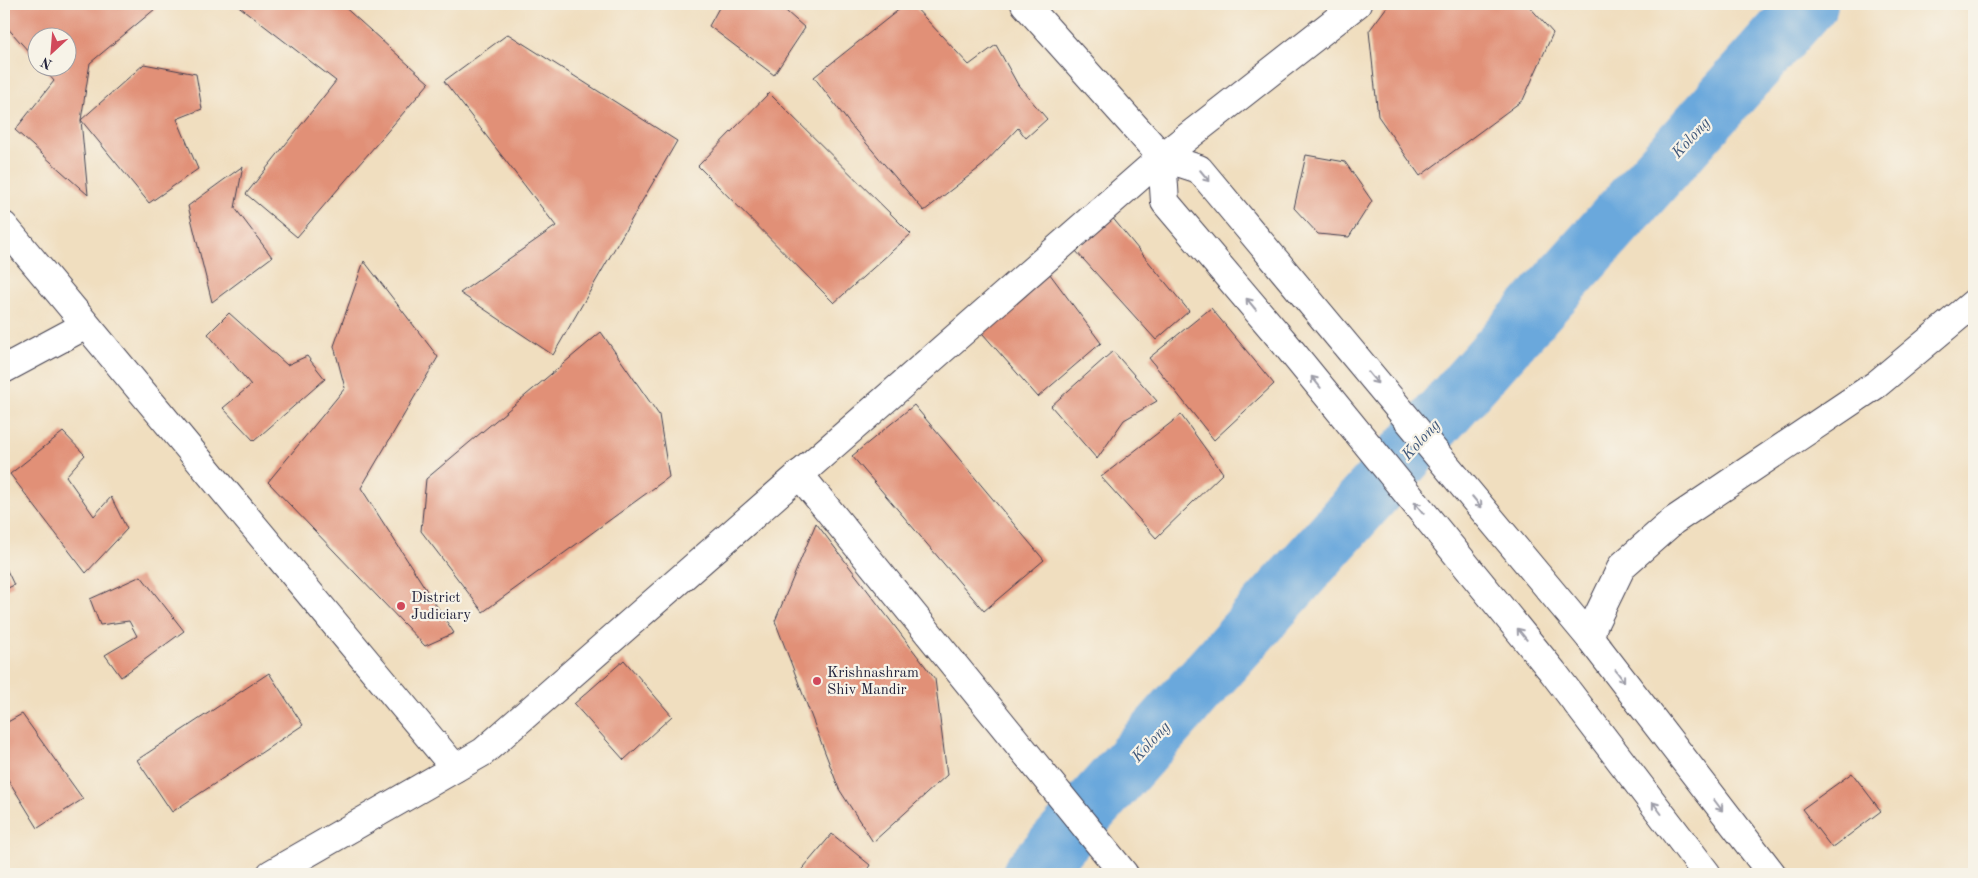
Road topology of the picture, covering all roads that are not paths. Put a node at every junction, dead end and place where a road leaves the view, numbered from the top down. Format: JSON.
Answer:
{"nodes":[{"id":1,"x":1025,"y":4,"type":"edge"},
{"id":2,"x":1357,"y":4,"type":"edge"},
{"id":3,"x":1162,"y":157,"type":"junction"},
{"id":4,"x":4,"y":226,"type":"edge"},
{"id":5,"x":1974,"y":303,"type":"edge"},
{"id":6,"x":86,"y":325,"type":"junction"},
{"id":7,"x":4,"y":369,"type":"edge"},
{"id":8,"x":798,"y":474,"type":"junction"},
{"id":9,"x":1590,"y":638,"type":"junction"},
{"id":10,"x":455,"y":768,"type":"junction"},
{"id":11,"x":271,"y":874,"type":"edge"},
{"id":12,"x":1124,"y":874,"type":"edge"},
{"id":13,"x":1707,"y":874,"type":"edge"},
{"id":14,"x":1772,"y":874,"type":"edge"}],
"edges":[{"from":1,"to":3,"type":"street"},
{"from":2,"to":3,"type":"street"},
{"from":3,"to":8,"type":"street"},
{"from":3,"to":9,"type":"street","one_way":true},
{"from":13,"to":3,"type":"street","one_way":true},
{"from":4,"to":6,"type":"street"},
{"from":5,"to":9,"type":"street"},
{"from":6,"to":7,"type":"street"},
{"from":6,"to":10,"type":"street"},
{"from":8,"to":10,"type":"street"},
{"from":8,"to":12,"type":"street"},
{"from":9,"to":14,"type":"street","one_way":true},
{"from":10,"to":11,"type":"street"}]}
